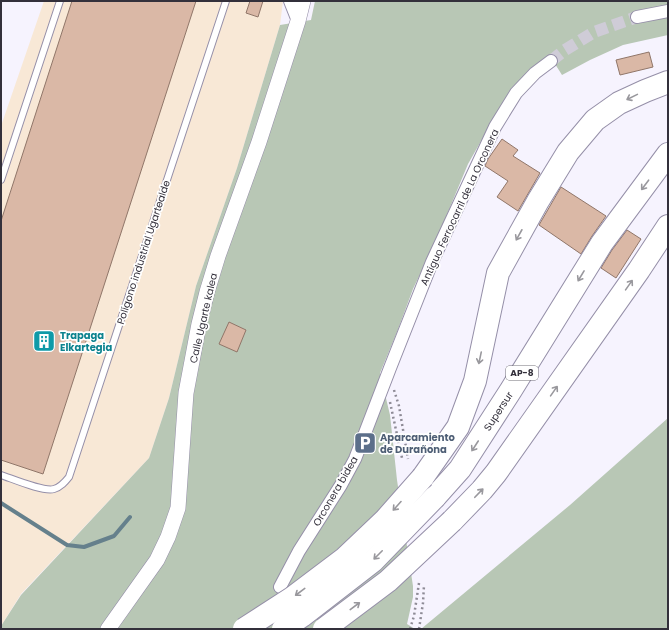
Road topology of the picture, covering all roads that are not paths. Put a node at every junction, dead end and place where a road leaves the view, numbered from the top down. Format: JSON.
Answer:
{"nodes":[{"id":1,"x":60,"y":1,"type":"edge"},
{"id":2,"x":226,"y":1,"type":"edge"},
{"id":3,"x":300,"y":2,"type":"edge"},
{"id":4,"x":668,"y":11,"type":"edge"},
{"id":5,"x":637,"y":17,"type":"tunnel mouth"},
{"id":6,"x":551,"y":61,"type":"tunnel mouth"},
{"id":7,"x":668,"y":82,"type":"edge"},
{"id":8,"x":668,"y":154,"type":"edge"},
{"id":9,"x":1,"y":180,"type":"edge"},
{"id":10,"x":668,"y":226,"type":"edge"},
{"id":11,"x":388,"y":374,"type":"joint"},
{"id":12,"x":1,"y":475,"type":"edge"},
{"id":13,"x":280,"y":587,"type":"dead end"},
{"id":14,"x":108,"y":629,"type":"edge"},
{"id":15,"x":244,"y":629,"type":"edge"},
{"id":16,"x":283,"y":629,"type":"edge"},
{"id":17,"x":324,"y":629,"type":"edge"}],
"edges":[{"from":1,"to":9,"type":"lane"},
{"from":2,"to":12,"type":"lane","name":"Polígono industrial Ugartealde"},
{"from":3,"to":14,"type":"street","name":"Calle Ugarte kalea"},
{"from":4,"to":5,"type":"street"},
{"from":6,"to":11,"type":"street","name":"Antiguo Ferrocarril de La Orconera"},
{"from":7,"to":15,"type":"highway","one_way":true,"bridge":true},
{"from":8,"to":16,"type":"highway","name":"Supersur","number":"AP-8","one_way":true,"bridge":true},
{"from":17,"to":10,"type":"highway","one_way":true,"bridge":true},
{"from":11,"to":13,"type":"street","name":"Orconera bidea"}]}
